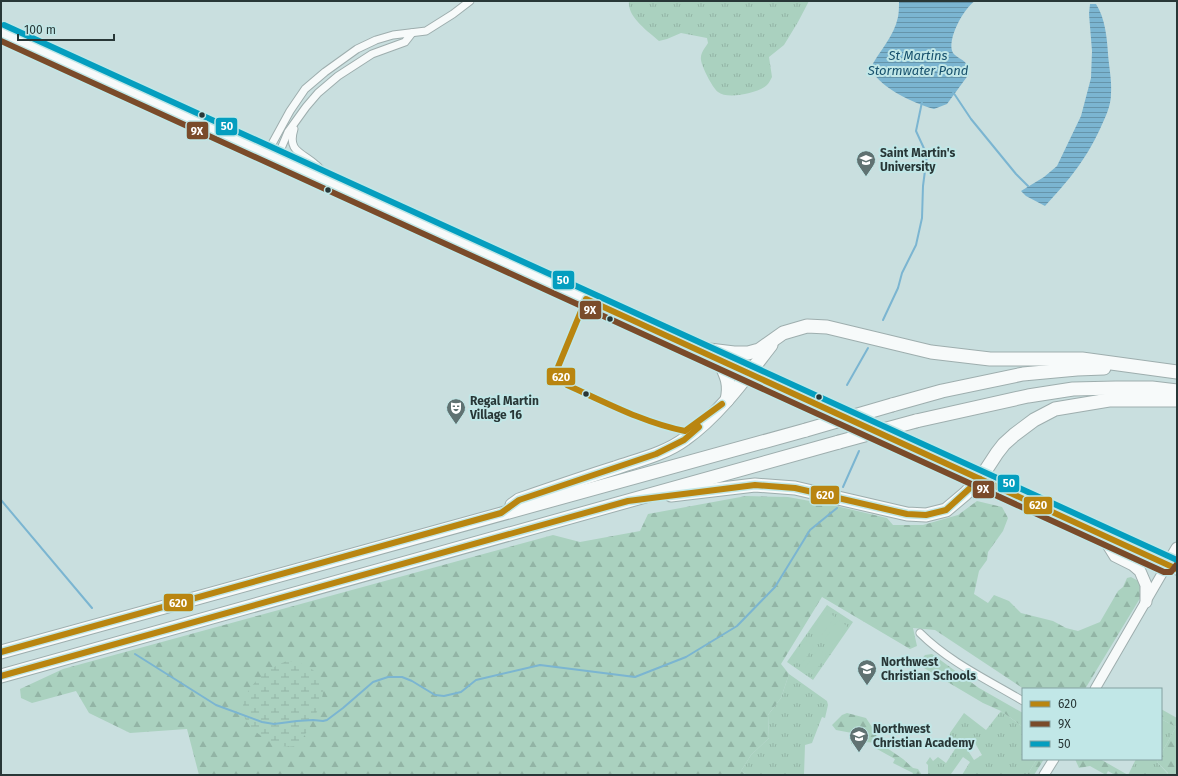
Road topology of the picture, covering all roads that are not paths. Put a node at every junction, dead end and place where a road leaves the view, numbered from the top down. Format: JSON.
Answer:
{"nodes":[{"id":1,"x":470,"y":1,"type":"edge"},
{"id":2,"x":1,"y":32,"type":"edge"},
{"id":3,"x":412,"y":33,"type":"junction"},
{"id":4,"x":296,"y":120,"type":"junction"},
{"id":5,"x":272,"y":155,"type":"junction"},
{"id":6,"x":333,"y":182,"type":"junction"},
{"id":7,"x":776,"y":338,"type":"junction"},
{"id":8,"x":693,"y":348,"type":"junction"},
{"id":9,"x":719,"y":360,"type":"junction"},
{"id":10,"x":1143,"y":368,"type":"junction"},
{"id":11,"x":1177,"y":372,"type":"edge"},
{"id":12,"x":749,"y":374,"type":"junction"},
{"id":13,"x":1177,"y":391,"type":"edge"},
{"id":14,"x":727,"y":400,"type":"junction"},
{"id":15,"x":1177,"y":400,"type":"edge"},
{"id":16,"x":980,"y":479,"type":"junction"},
{"id":17,"x":628,"y":501,"type":"junction"},
{"id":18,"x":501,"y":513,"type":"junction"},
{"id":19,"x":1102,"y":535,"type":"junction"},
{"id":20,"x":1177,"y":548,"type":"edge"},
{"id":21,"x":1172,"y":567,"type":"edge"},
{"id":22,"x":1146,"y":602,"type":"junction"},
{"id":23,"x":920,"y":633,"type":"dead end"},
{"id":24,"x":1,"y":652,"type":"edge"},
{"id":25,"x":1,"y":676,"type":"edge"},
{"id":26,"x":1096,"y":688,"type":"edge"},
{"id":27,"x":1022,"y":700,"type":"edge"},
{"id":28,"x":1053,"y":760,"type":"edge"},
{"id":29,"x":1044,"y":775,"type":"edge"}],
"edges":[{"from":1,"to":3,"type":"street"},
{"from":2,"to":5,"type":"main road"},
{"from":3,"to":4,"type":"street"},
{"from":3,"to":5,"type":"street"},
{"from":4,"to":5,"type":"street"},
{"from":4,"to":6,"type":"street"},
{"from":5,"to":6,"type":"main road"},
{"from":6,"to":8,"type":"main road"},
{"from":7,"to":8,"type":"highway"},
{"from":7,"to":10,"type":"highway"},
{"from":7,"to":12,"type":"highway"},
{"from":8,"to":9,"type":"main road"},
{"from":9,"to":12,"type":"main road"},
{"from":9,"to":14,"type":"highway"},
{"from":10,"to":11,"type":"highway"},
{"from":10,"to":18,"type":"highway","bridge":true},
{"from":12,"to":14,"type":"highway"},
{"from":12,"to":16,"type":"main road"},
{"from":13,"to":17,"type":"highway","bridge":true},
{"from":14,"to":18,"type":"highway"},
{"from":15,"to":16,"type":"highway"},
{"from":16,"to":17,"type":"highway"},
{"from":16,"to":19,"type":"main road"},
{"from":17,"to":25,"type":"highway"},
{"from":18,"to":24,"type":"highway"},
{"from":19,"to":21,"type":"main road"},
{"from":19,"to":22,"type":"main road"},
{"from":20,"to":21,"type":"main road"},
{"from":21,"to":22,"type":"street"},
{"from":22,"to":26,"type":"street"},
{"from":23,"to":27,"type":"street"},
{"from":28,"to":29,"type":"street"}]}
